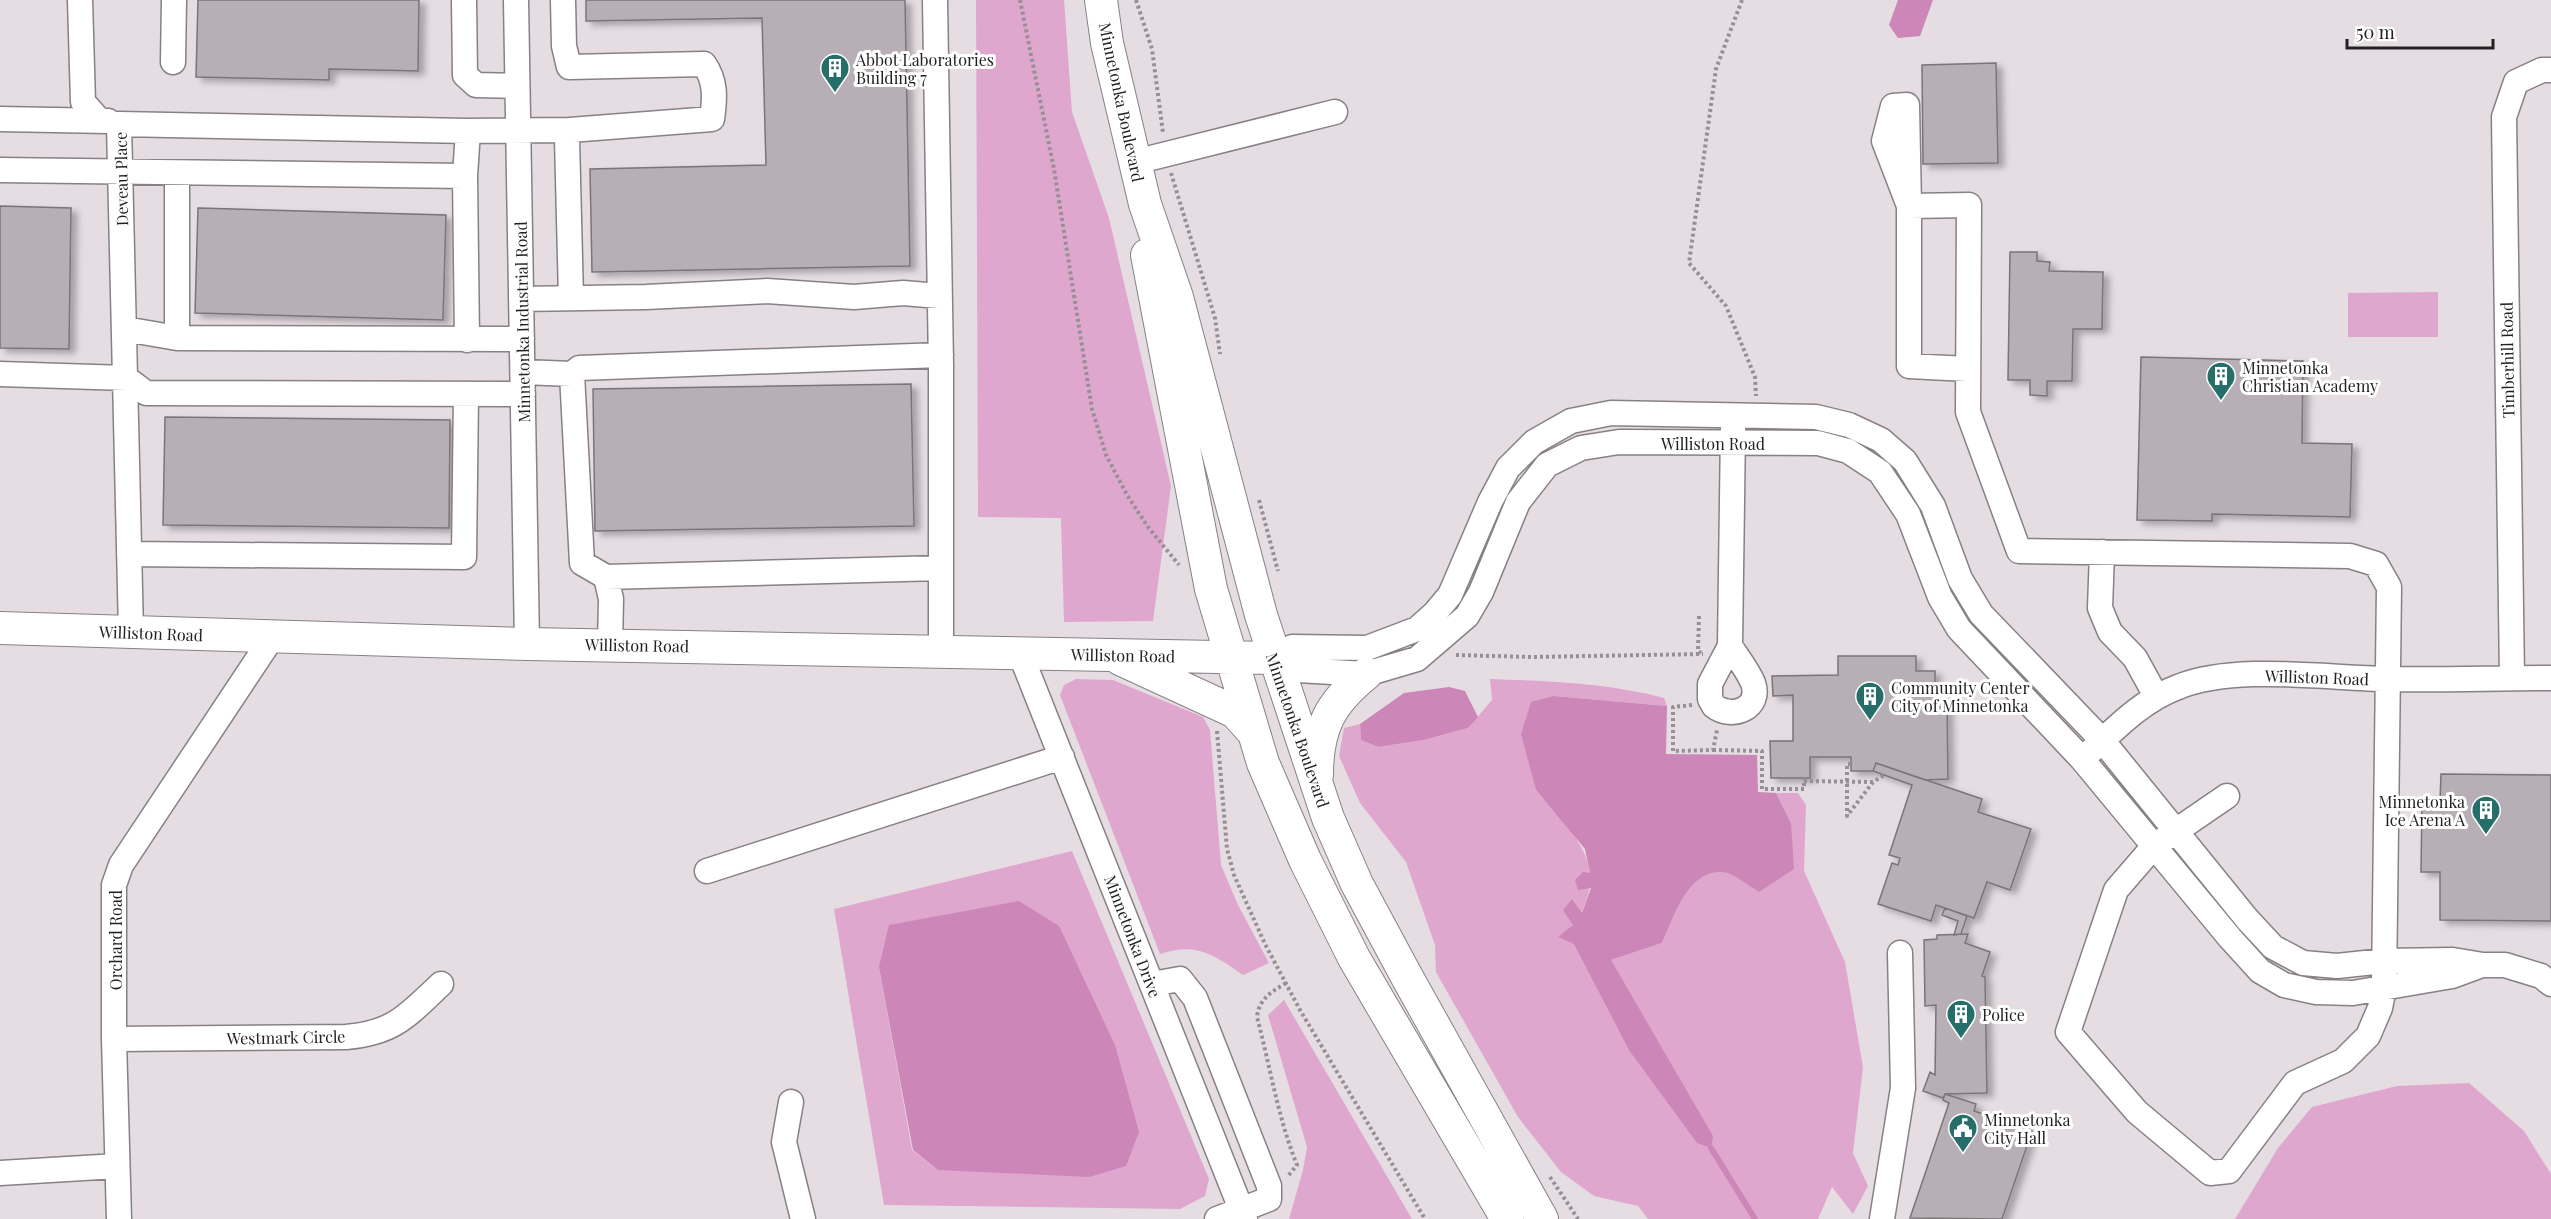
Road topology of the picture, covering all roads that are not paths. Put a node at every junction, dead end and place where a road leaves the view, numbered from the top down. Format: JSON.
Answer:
{"nodes":[{"id":1,"x":81,"y":0,"type":"edge"},
{"id":2,"x":174,"y":0,"type":"edge"},
{"id":3,"x":464,"y":0,"type":"edge"},
{"id":4,"x":516,"y":0,"type":"edge"},
{"id":5,"x":563,"y":0,"type":"edge"},
{"id":6,"x":935,"y":0,"type":"edge"},
{"id":7,"x":1101,"y":0,"type":"edge"},
{"id":8,"x":173,"y":62,"type":"dead end"},
{"id":9,"x":2551,"y":70,"type":"edge"},
{"id":10,"x":517,"y":86,"type":"junction"},
{"id":11,"x":1335,"y":112,"type":"dead end"},
{"id":12,"x":0,"y":119,"type":"edge"},
{"id":13,"x":109,"y":122,"type":"junction"},
{"id":14,"x":468,"y":130,"type":"junction"},
{"id":15,"x":518,"y":131,"type":"junction"},
{"id":16,"x":569,"y":135,"type":"junction"},
{"id":17,"x":1135,"y":162,"type":"junction"},
{"id":18,"x":0,"y":170,"type":"edge"},
{"id":19,"x":120,"y":173,"type":"junction"},
{"id":20,"x":177,"y":173,"type":"junction"},
{"id":21,"x":465,"y":176,"type":"junction"},
{"id":22,"x":1144,"y":204,"type":"junction"},
{"id":23,"x":939,"y":296,"type":"junction"},
{"id":24,"x":571,"y":298,"type":"junction"},
{"id":25,"x":521,"y":299,"type":"junction"},
{"id":26,"x":125,"y":329,"type":"junction"},
{"id":27,"x":177,"y":338,"type":"junction"},
{"id":28,"x":522,"y":339,"type":"junction"},
{"id":29,"x":467,"y":340,"type":"junction"},
{"id":30,"x":941,"y":355,"type":"junction"},
{"id":31,"x":1967,"y":369,"type":"junction"},
{"id":32,"x":0,"y":374,"type":"edge"},
{"id":33,"x":572,"y":374,"type":"junction"},
{"id":34,"x":126,"y":378,"type":"junction"},
{"id":35,"x":523,"y":383,"type":"junction"},
{"id":36,"x":466,"y":395,"type":"junction"},
{"id":37,"x":1733,"y":416,"type":"junction"},
{"id":38,"x":1733,"y":443,"type":"junction"},
{"id":39,"x":2102,"y":552,"type":"junction"},
{"id":40,"x":129,"y":554,"type":"junction"},
{"id":41,"x":941,"y":568,"type":"junction"},
{"id":42,"x":606,"y":577,"type":"junction"},
{"id":43,"x":0,"y":628,"type":"edge"},
{"id":44,"x":131,"y":632,"type":"junction"},
{"id":45,"x":273,"y":636,"type":"junction"},
{"id":46,"x":527,"y":644,"type":"junction"},
{"id":47,"x":610,"y":644,"type":"junction"},
{"id":48,"x":941,"y":650,"type":"junction"},
{"id":49,"x":1020,"y":653,"type":"junction"},
{"id":50,"x":1727,"y":653,"type":"road end"},
{"id":51,"x":1112,"y":655,"type":"junction"},
{"id":52,"x":1230,"y":656,"type":"junction"},
{"id":53,"x":1274,"y":658,"type":"junction"},
{"id":54,"x":1366,"y":674,"type":"junction"},
{"id":55,"x":2512,"y":678,"type":"junction"},
{"id":56,"x":2551,"y":678,"type":"edge"},
{"id":57,"x":2389,"y":679,"type":"junction"},
{"id":58,"x":2156,"y":696,"type":"junction"},
{"id":59,"x":1253,"y":732,"type":"junction"},
{"id":60,"x":2102,"y":740,"type":"junction"},
{"id":61,"x":1062,"y":757,"type":"junction"},
{"id":62,"x":2082,"y":759,"type":"junction"},
{"id":63,"x":1317,"y":785,"type":"junction"},
{"id":64,"x":2227,"y":796,"type":"dead end"},
{"id":65,"x":2175,"y":830,"type":"junction"},
{"id":66,"x":2154,"y":846,"type":"junction"},
{"id":67,"x":707,"y":870,"type":"dead end"},
{"id":68,"x":1900,"y":953,"type":"dead end"},
{"id":69,"x":2384,"y":962,"type":"junction"},
{"id":70,"x":2482,"y":965,"type":"junction"},
{"id":71,"x":441,"y":984,"type":"dead end"},
{"id":72,"x":1152,"y":984,"type":"junction"},
{"id":73,"x":2551,"y":984,"type":"edge"},
{"id":74,"x":2384,"y":988,"type":"junction"},
{"id":75,"x":114,"y":1039,"type":"junction"},
{"id":76,"x":791,"y":1102,"type":"dead end"},
{"id":77,"x":117,"y":1166,"type":"junction"},
{"id":78,"x":0,"y":1173,"type":"edge"},
{"id":79,"x":1243,"y":1215,"type":"edge"},
{"id":80,"x":118,"y":1219,"type":"edge"},
{"id":81,"x":803,"y":1219,"type":"edge"},
{"id":82,"x":1217,"y":1219,"type":"edge"},
{"id":83,"x":1507,"y":1219,"type":"edge"},
{"id":84,"x":1542,"y":1219,"type":"edge"},
{"id":85,"x":1882,"y":1219,"type":"edge"}],
"edges":[{"from":1,"to":13,"type":"street"},
{"from":2,"to":8,"type":"street"},
{"from":3,"to":10,"type":"street"},
{"from":4,"to":10,"type":"street","name":"Minnetonka Industrial Road"},
{"from":5,"to":16,"type":"street","name":"Deveau Place"},
{"from":6,"to":23,"type":"street"},
{"from":7,"to":17,"type":"main road","name":"Minnetonka Boulevard"},
{"from":9,"to":55,"type":"street","name":"Timberhill Road"},
{"from":10,"to":15,"type":"street","name":"Minnetonka Industrial Road"},
{"from":11,"to":17,"type":"street"},
{"from":12,"to":13,"type":"street"},
{"from":13,"to":14,"type":"street","name":"Deveau Place"},
{"from":13,"to":19,"type":"street","name":"Deveau Place"},
{"from":14,"to":15,"type":"street","name":"Deveau Place"},
{"from":14,"to":21,"type":"street"},
{"from":15,"to":16,"type":"street","name":"Deveau Place"},
{"from":15,"to":25,"type":"street","name":"Minnetonka Industrial Road"},
{"from":16,"to":24,"type":"street"},
{"from":17,"to":22,"type":"main road","name":"Minnetonka Boulevard"},
{"from":18,"to":19,"type":"street"},
{"from":19,"to":20,"type":"street"},
{"from":19,"to":26,"type":"street","name":"Deveau Place"},
{"from":20,"to":21,"type":"street"},
{"from":20,"to":27,"type":"street"},
{"from":21,"to":29,"type":"street"},
{"from":22,"to":52,"type":"main road","name":"Minnetonka Boulevard"},
{"from":22,"to":53,"type":"main road","name":"Minnetonka Boulevard"},
{"from":23,"to":24,"type":"street"},
{"from":23,"to":30,"type":"street"},
{"from":24,"to":25,"type":"street"},
{"from":25,"to":28,"type":"street","name":"Minnetonka Industrial Road"},
{"from":26,"to":27,"type":"street"},
{"from":26,"to":34,"type":"street","name":"Deveau Place"},
{"from":27,"to":29,"type":"street"},
{"from":28,"to":29,"type":"street"},
{"from":28,"to":35,"type":"street","name":"Minnetonka Industrial Road"},
{"from":30,"to":33,"type":"street"},
{"from":30,"to":41,"type":"street"},
{"from":31,"to":31,"type":"street"},
{"from":31,"to":39,"type":"street"},
{"from":32,"to":34,"type":"street"},
{"from":33,"to":35,"type":"street"},
{"from":33,"to":42,"type":"street"},
{"from":34,"to":36,"type":"street"},
{"from":34,"to":40,"type":"street","name":"Deveau Place"},
{"from":35,"to":36,"type":"street"},
{"from":35,"to":46,"type":"street","name":"Minnetonka Industrial Road"},
{"from":36,"to":40,"type":"street"},
{"from":37,"to":38,"type":"street"},
{"from":37,"to":53,"type":"street","name":"Williston Road"},
{"from":37,"to":60,"type":"street","name":"Williston Road"},
{"from":38,"to":50,"type":"street"},
{"from":38,"to":54,"type":"street","name":"Williston Road"},
{"from":38,"to":62,"type":"street","name":"Williston Road"},
{"from":39,"to":57,"type":"street"},
{"from":39,"to":58,"type":"street"},
{"from":40,"to":44,"type":"street","name":"Deveau Place"},
{"from":41,"to":42,"type":"street"},
{"from":41,"to":48,"type":"street"},
{"from":42,"to":47,"type":"street"},
{"from":43,"to":44,"type":"main road","name":"Williston Road"},
{"from":44,"to":45,"type":"main road","name":"Williston Road"},
{"from":45,"to":46,"type":"main road","name":"Williston Road"},
{"from":45,"to":75,"type":"street","name":"Orchard Road"},
{"from":46,"to":47,"type":"main road","name":"Williston Road"},
{"from":47,"to":48,"type":"main road","name":"Williston Road"},
{"from":48,"to":49,"type":"main road","name":"Williston Road"},
{"from":49,"to":51,"type":"main road","name":"Williston Road"},
{"from":49,"to":61,"type":"street","name":"Minnetonka Drive"},
{"from":51,"to":52,"type":"main road","name":"Williston Road"},
{"from":51,"to":59,"type":"main road"},
{"from":52,"to":53,"type":"main road","name":"Williston Road"},
{"from":52,"to":59,"type":"main road","name":"Minnetonka Boulevard"},
{"from":53,"to":54,"type":"street","name":"Williston Road"},
{"from":53,"to":63,"type":"main road","name":"Minnetonka Boulevard"},
{"from":54,"to":63,"type":"main road"},
{"from":55,"to":56,"type":"street","name":"Williston Road"},
{"from":55,"to":57,"type":"street","name":"Williston Road"},
{"from":57,"to":58,"type":"street","name":"Williston Road"},
{"from":57,"to":69,"type":"street"},
{"from":58,"to":60,"type":"street","name":"Williston Road"},
{"from":59,"to":83,"type":"main road","name":"Minnetonka Boulevard"},
{"from":60,"to":62,"type":"street","name":"Williston Road"},
{"from":60,"to":65,"type":"street"},
{"from":61,"to":67,"type":"street"},
{"from":61,"to":72,"type":"street","name":"Minnetonka Drive"},
{"from":62,"to":66,"type":"street"},
{"from":63,"to":84,"type":"main road","name":"Minnetonka Boulevard"},
{"from":64,"to":65,"type":"street"},
{"from":65,"to":66,"type":"street"},
{"from":65,"to":69,"type":"street"},
{"from":66,"to":74,"type":"street"},
{"from":66,"to":74,"type":"street"},
{"from":68,"to":85,"type":"street"},
{"from":69,"to":70,"type":"street"},
{"from":69,"to":74,"type":"street"},
{"from":70,"to":73,"type":"street"},
{"from":70,"to":74,"type":"street"},
{"from":71,"to":75,"type":"street","name":"Westmark Circle"},
{"from":72,"to":79,"type":"street","name":"Minnetonka Drive"},
{"from":72,"to":79,"type":"street"},
{"from":75,"to":77,"type":"street","name":"Orchard Road"},
{"from":76,"to":81,"type":"street"},
{"from":77,"to":78,"type":"street"},
{"from":77,"to":80,"type":"street","name":"Orchard Road"},
{"from":79,"to":82,"type":"street"}]}
